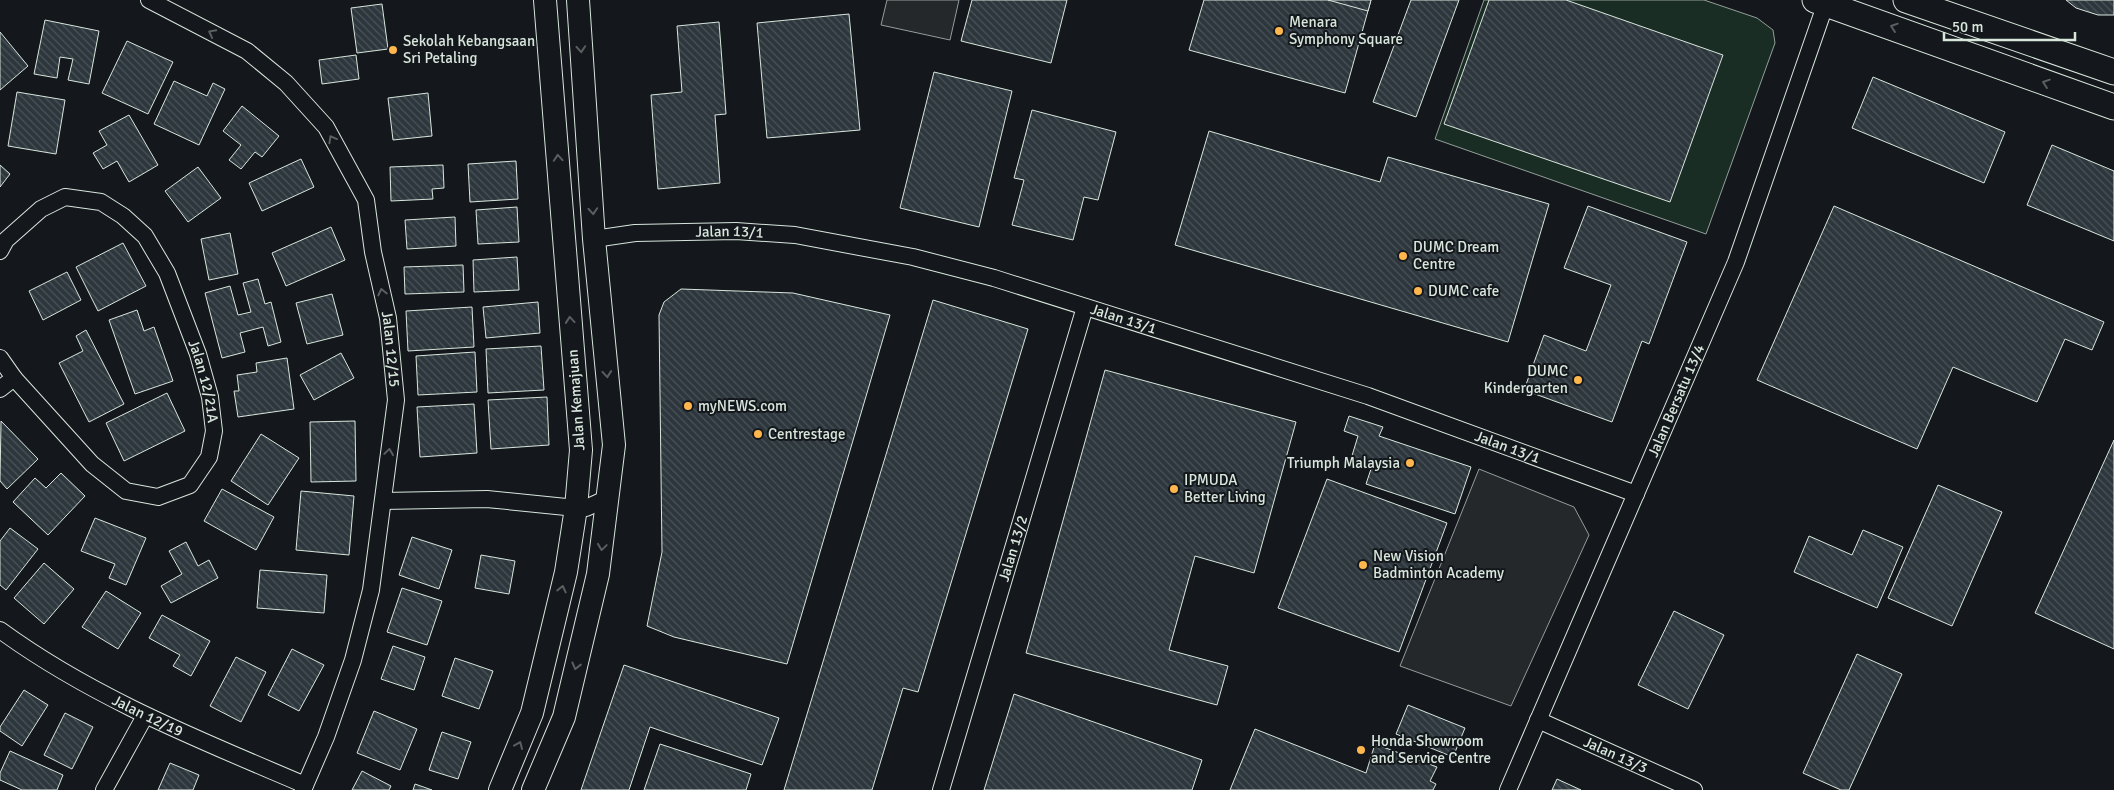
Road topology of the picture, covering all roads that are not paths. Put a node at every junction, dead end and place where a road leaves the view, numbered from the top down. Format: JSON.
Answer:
{"nodes":[{"id":1,"x":149,"y":0,"type":"edge"},
{"id":2,"x":546,"y":0,"type":"edge"},
{"id":3,"x":578,"y":0,"type":"edge"},
{"id":4,"x":1906,"y":0,"type":"edge"},
{"id":5,"x":1822,"y":1,"type":"edge"},
{"id":6,"x":2114,"y":72,"type":"edge"},
{"id":7,"x":2107,"y":103,"type":"edge"},
{"id":8,"x":594,"y":238,"type":"junction"},
{"id":9,"x":0,"y":251,"type":"edge"},
{"id":10,"x":1085,"y":307,"type":"junction"},
{"id":11,"x":0,"y":358,"type":"edge"},
{"id":12,"x":14,"y":378,"type":"junction"},
{"id":13,"x":0,"y":389,"type":"edge"},
{"id":14,"x":1636,"y":494,"type":"junction"},
{"id":15,"x":608,"y":498,"type":"junction"},
{"id":16,"x":383,"y":501,"type":"junction"},
{"id":17,"x":576,"y":508,"type":"junction"},
{"id":18,"x":0,"y":630,"type":"edge"},
{"id":19,"x":145,"y":716,"type":"junction"},
{"id":20,"x":1538,"y":720,"type":"junction"},
{"id":21,"x":304,"y":788,"type":"edge"},
{"id":22,"x":104,"y":790,"type":"edge"},
{"id":23,"x":500,"y":790,"type":"edge"},
{"id":24,"x":533,"y":790,"type":"edge"},
{"id":25,"x":941,"y":790,"type":"edge"},
{"id":26,"x":1508,"y":790,"type":"edge"},
{"id":27,"x":1694,"y":790,"type":"edge"}],
"edges":[{"from":16,"to":1,"type":"street","name":"Jalan 12/15","one_way":true},
{"from":17,"to":2,"type":"main road","name":"Jalan Kemajuan","one_way":true},
{"from":3,"to":8,"type":"main road","one_way":true},
{"from":4,"to":6,"type":"main road"},
{"from":7,"to":5,"type":"main road","one_way":true},
{"from":5,"to":14,"type":"street","name":"Jalan Bersatu 13/4"},
{"from":8,"to":10,"type":"street","name":"Jalan 13/1"},
{"from":8,"to":15,"type":"main road","one_way":true},
{"from":9,"to":12,"type":"street","name":"Jalan 12/21A"},
{"from":10,"to":14,"type":"street","name":"Jalan 13/1"},
{"from":10,"to":25,"type":"street","name":"Jalan 13/2"},
{"from":11,"to":12,"type":"street","name":"Jalan 12/21A"},
{"from":12,"to":13,"type":"street"},
{"from":14,"to":20,"type":"street","name":"Jalan Bersatu 13/4"},
{"from":15,"to":17,"type":"street"},
{"from":15,"to":24,"type":"main road","one_way":true},
{"from":16,"to":17,"type":"street"},
{"from":16,"to":21,"type":"street","name":"Jalan 12/15"},
{"from":23,"to":17,"type":"main road","name":"Jalan Kemajuan","one_way":true},
{"from":18,"to":19,"type":"street","name":"Jalan 12/19"},
{"from":19,"to":21,"type":"street","name":"Jalan 12/19"},
{"from":19,"to":22,"type":"street"},
{"from":20,"to":26,"type":"street","name":"Jalan Bersatu 13/4"},
{"from":20,"to":27,"type":"street","name":"Jalan 13/3"}]}
